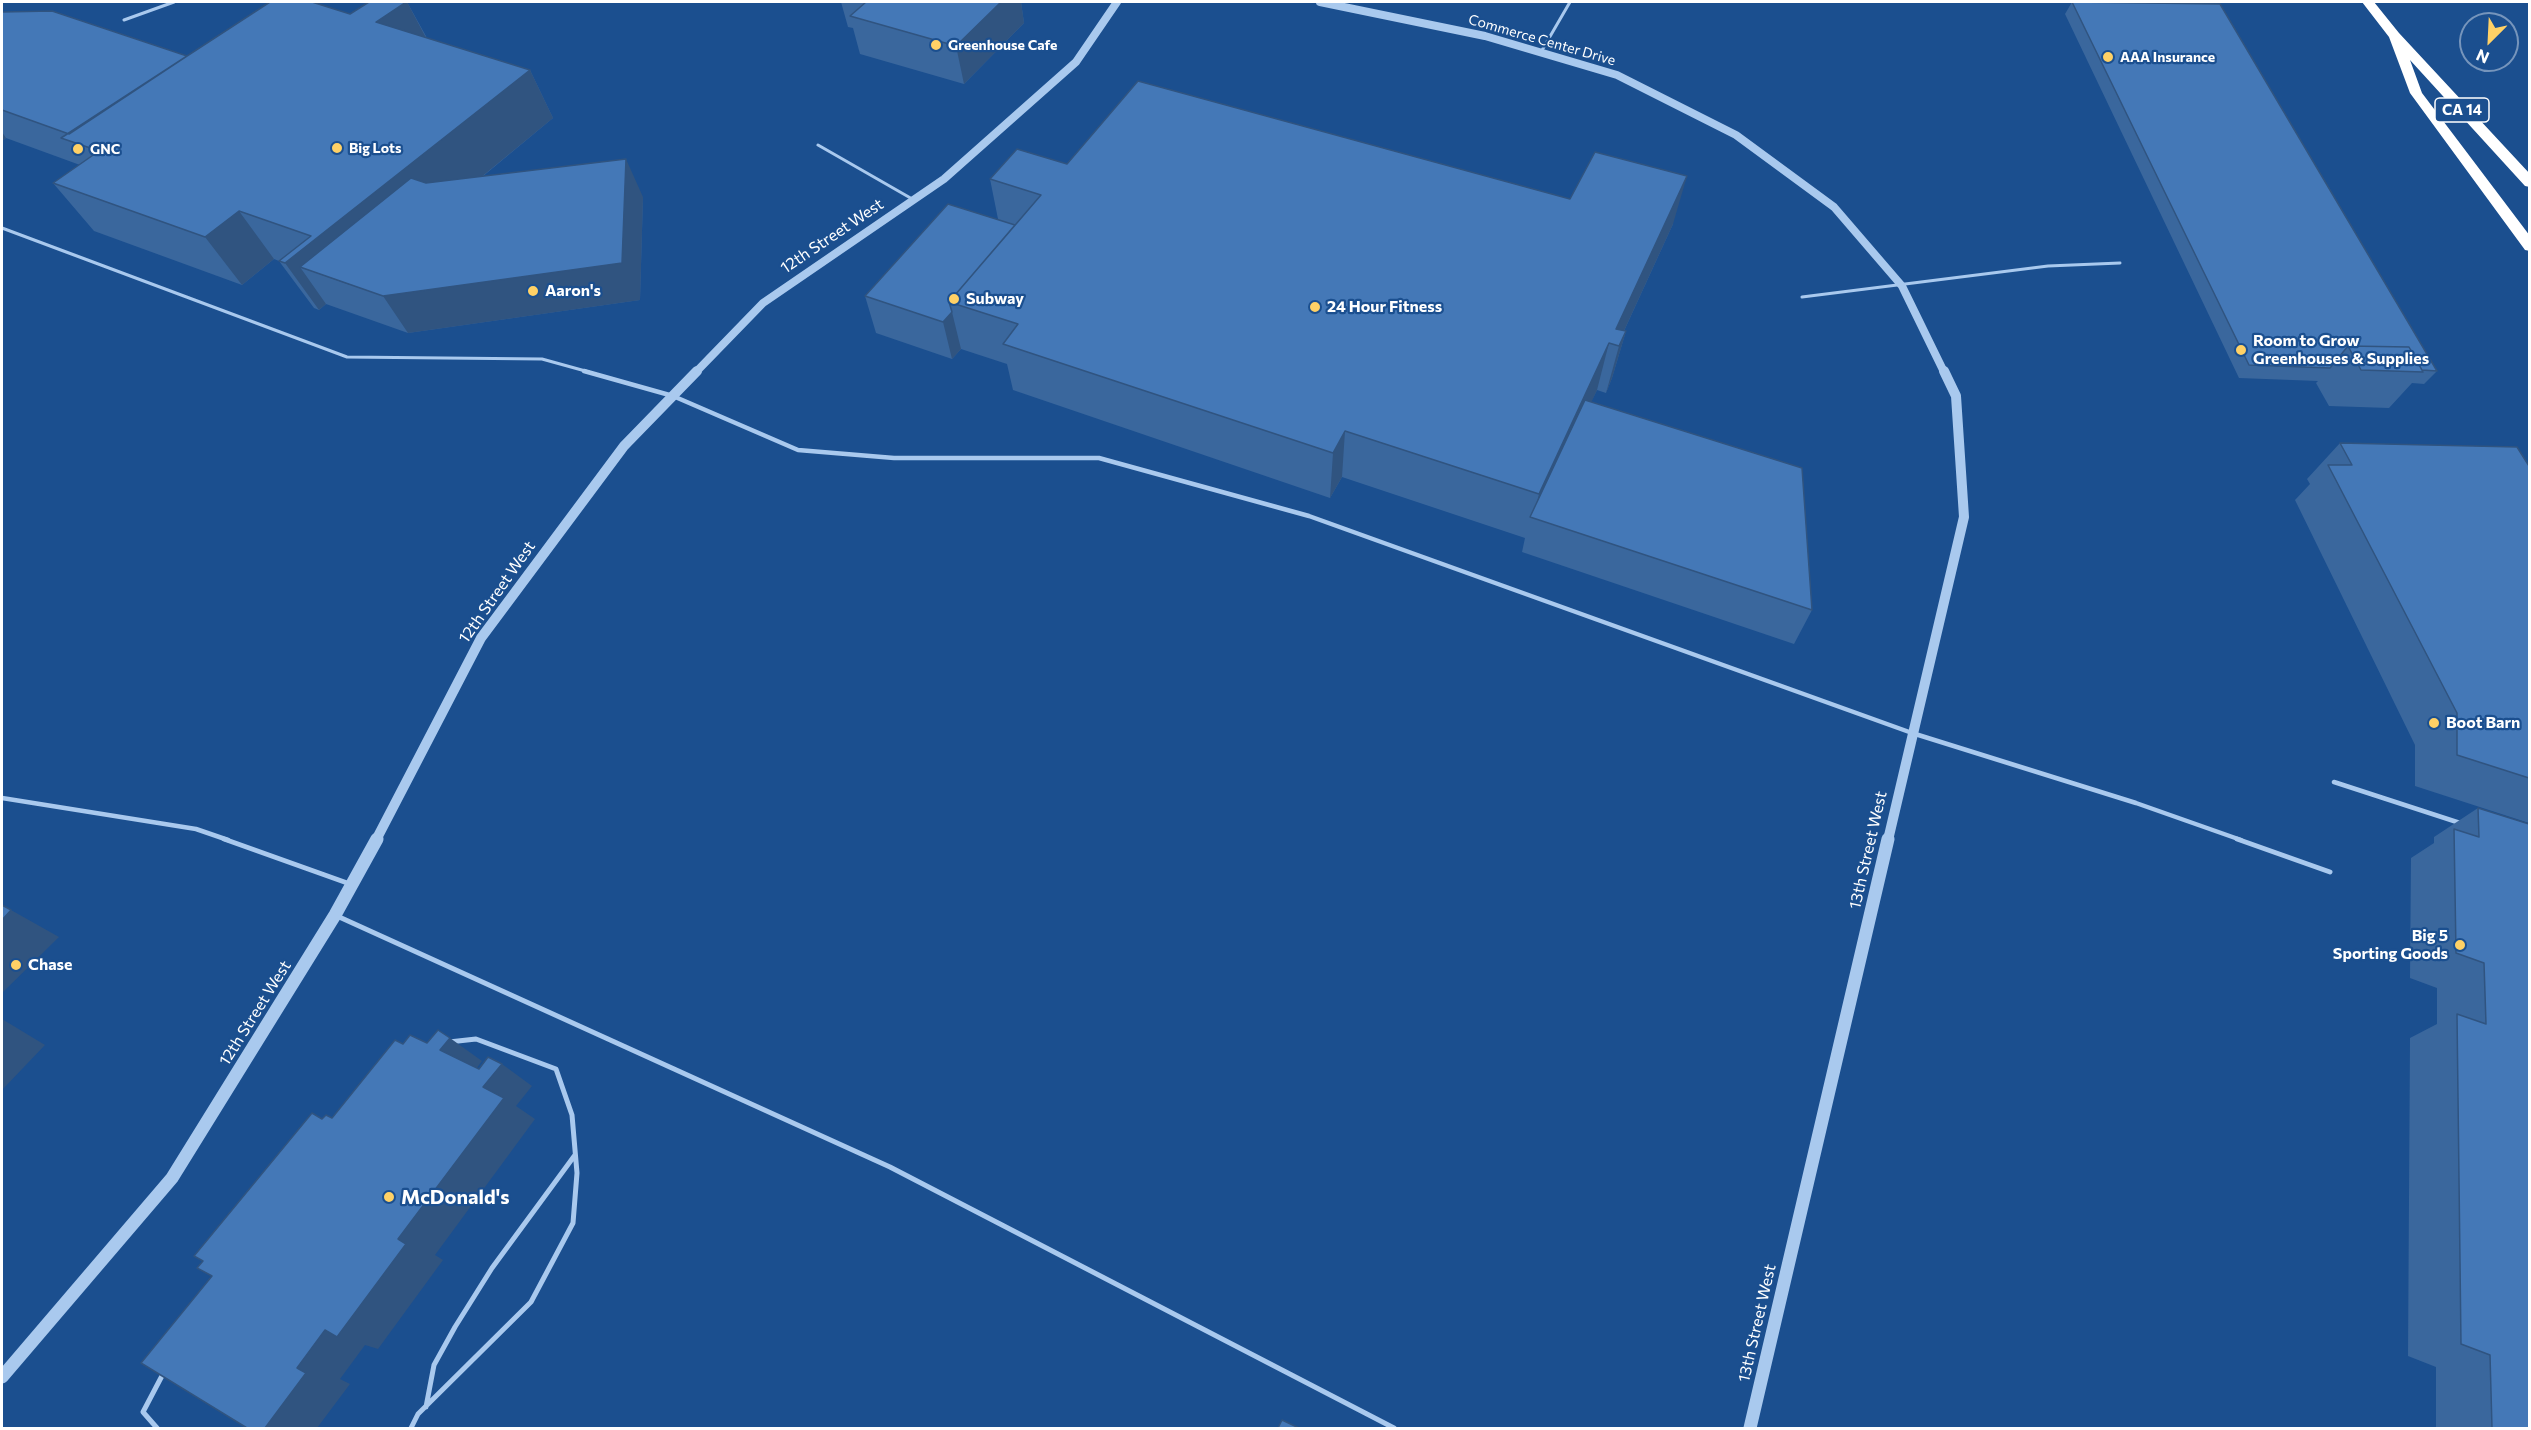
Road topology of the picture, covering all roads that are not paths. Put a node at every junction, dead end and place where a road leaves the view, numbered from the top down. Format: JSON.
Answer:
{"nodes":[{"id":1,"x":174,"y":2,"type":"edge"},
{"id":2,"x":1117,"y":2,"type":"edge"},
{"id":3,"x":1320,"y":2,"type":"edge"},
{"id":4,"x":1570,"y":2,"type":"edge"},
{"id":5,"x":2368,"y":2,"type":"edge"},
{"id":6,"x":124,"y":20,"type":"dead end"},
{"id":7,"x":2395,"y":36,"type":"junction"},
{"id":8,"x":1541,"y":52,"type":"junction"},
{"id":9,"x":818,"y":145,"type":"dead end"},
{"id":10,"x":2529,"y":183,"type":"edge"},
{"id":11,"x":914,"y":200,"type":"junction"},
{"id":12,"x":2,"y":228,"type":"edge"},
{"id":13,"x":2529,"y":247,"type":"edge"},
{"id":14,"x":2120,"y":263,"type":"dead end"},
{"id":15,"x":1902,"y":286,"type":"junction"},
{"id":16,"x":1802,"y":297,"type":"dead end"},
{"id":17,"x":673,"y":396,"type":"junction"},
{"id":18,"x":1912,"y":733,"type":"junction"},
{"id":19,"x":2334,"y":782,"type":"dead end"},
{"id":20,"x":2,"y":798,"type":"edge"},
{"id":21,"x":2475,"y":828,"type":"dead end"},
{"id":22,"x":2330,"y":872,"type":"dead end"},
{"id":23,"x":351,"y":884,"type":"junction"},
{"id":24,"x":335,"y":915,"type":"junction"},
{"id":25,"x":443,"y":1043,"type":"edge"},
{"id":26,"x":575,"y":1155,"type":"junction"},
{"id":27,"x":169,"y":1363,"type":"edge"},
{"id":28,"x":2,"y":1377,"type":"edge"},
{"id":29,"x":426,"y":1407,"type":"junction"},
{"id":30,"x":157,"y":1428,"type":"edge"},
{"id":31,"x":411,"y":1428,"type":"edge"},
{"id":32,"x":1394,"y":1428,"type":"edge"},
{"id":33,"x":1750,"y":1428,"type":"edge"}],
"edges":[{"from":1,"to":6,"type":"lane"},
{"from":2,"to":11,"type":"street","name":"12th Street West"},
{"from":3,"to":8,"type":"street","name":"Commerce Center Drive"},
{"from":4,"to":8,"type":"lane"},
{"from":5,"to":7,"type":"highway","number":"CA 14"},
{"from":7,"to":10,"type":"highway","number":"CA 14"},
{"from":7,"to":13,"type":"highway"},
{"from":8,"to":15,"type":"street","name":"Commerce Center Drive"},
{"from":9,"to":11,"type":"lane"},
{"from":11,"to":17,"type":"street","name":"12th Street West"},
{"from":12,"to":17,"type":"lane"},
{"from":14,"to":15,"type":"lane"},
{"from":15,"to":16,"type":"lane"},
{"from":15,"to":18,"type":"street","name":"13th Street West"},
{"from":17,"to":18,"type":"lane"},
{"from":17,"to":23,"type":"street","name":"12th Street West"},
{"from":18,"to":22,"type":"lane"},
{"from":18,"to":33,"type":"street","name":"13th Street West"},
{"from":19,"to":21,"type":"lane"},
{"from":20,"to":23,"type":"lane"},
{"from":23,"to":24,"type":"street","name":"12th Street West"},
{"from":24,"to":28,"type":"street","name":"12th Street West"},
{"from":24,"to":32,"type":"lane"},
{"from":25,"to":26,"type":"lane"},
{"from":26,"to":29,"type":"lane"},
{"from":26,"to":29,"type":"lane"},
{"from":27,"to":30,"type":"lane"},
{"from":29,"to":31,"type":"lane"}]}
